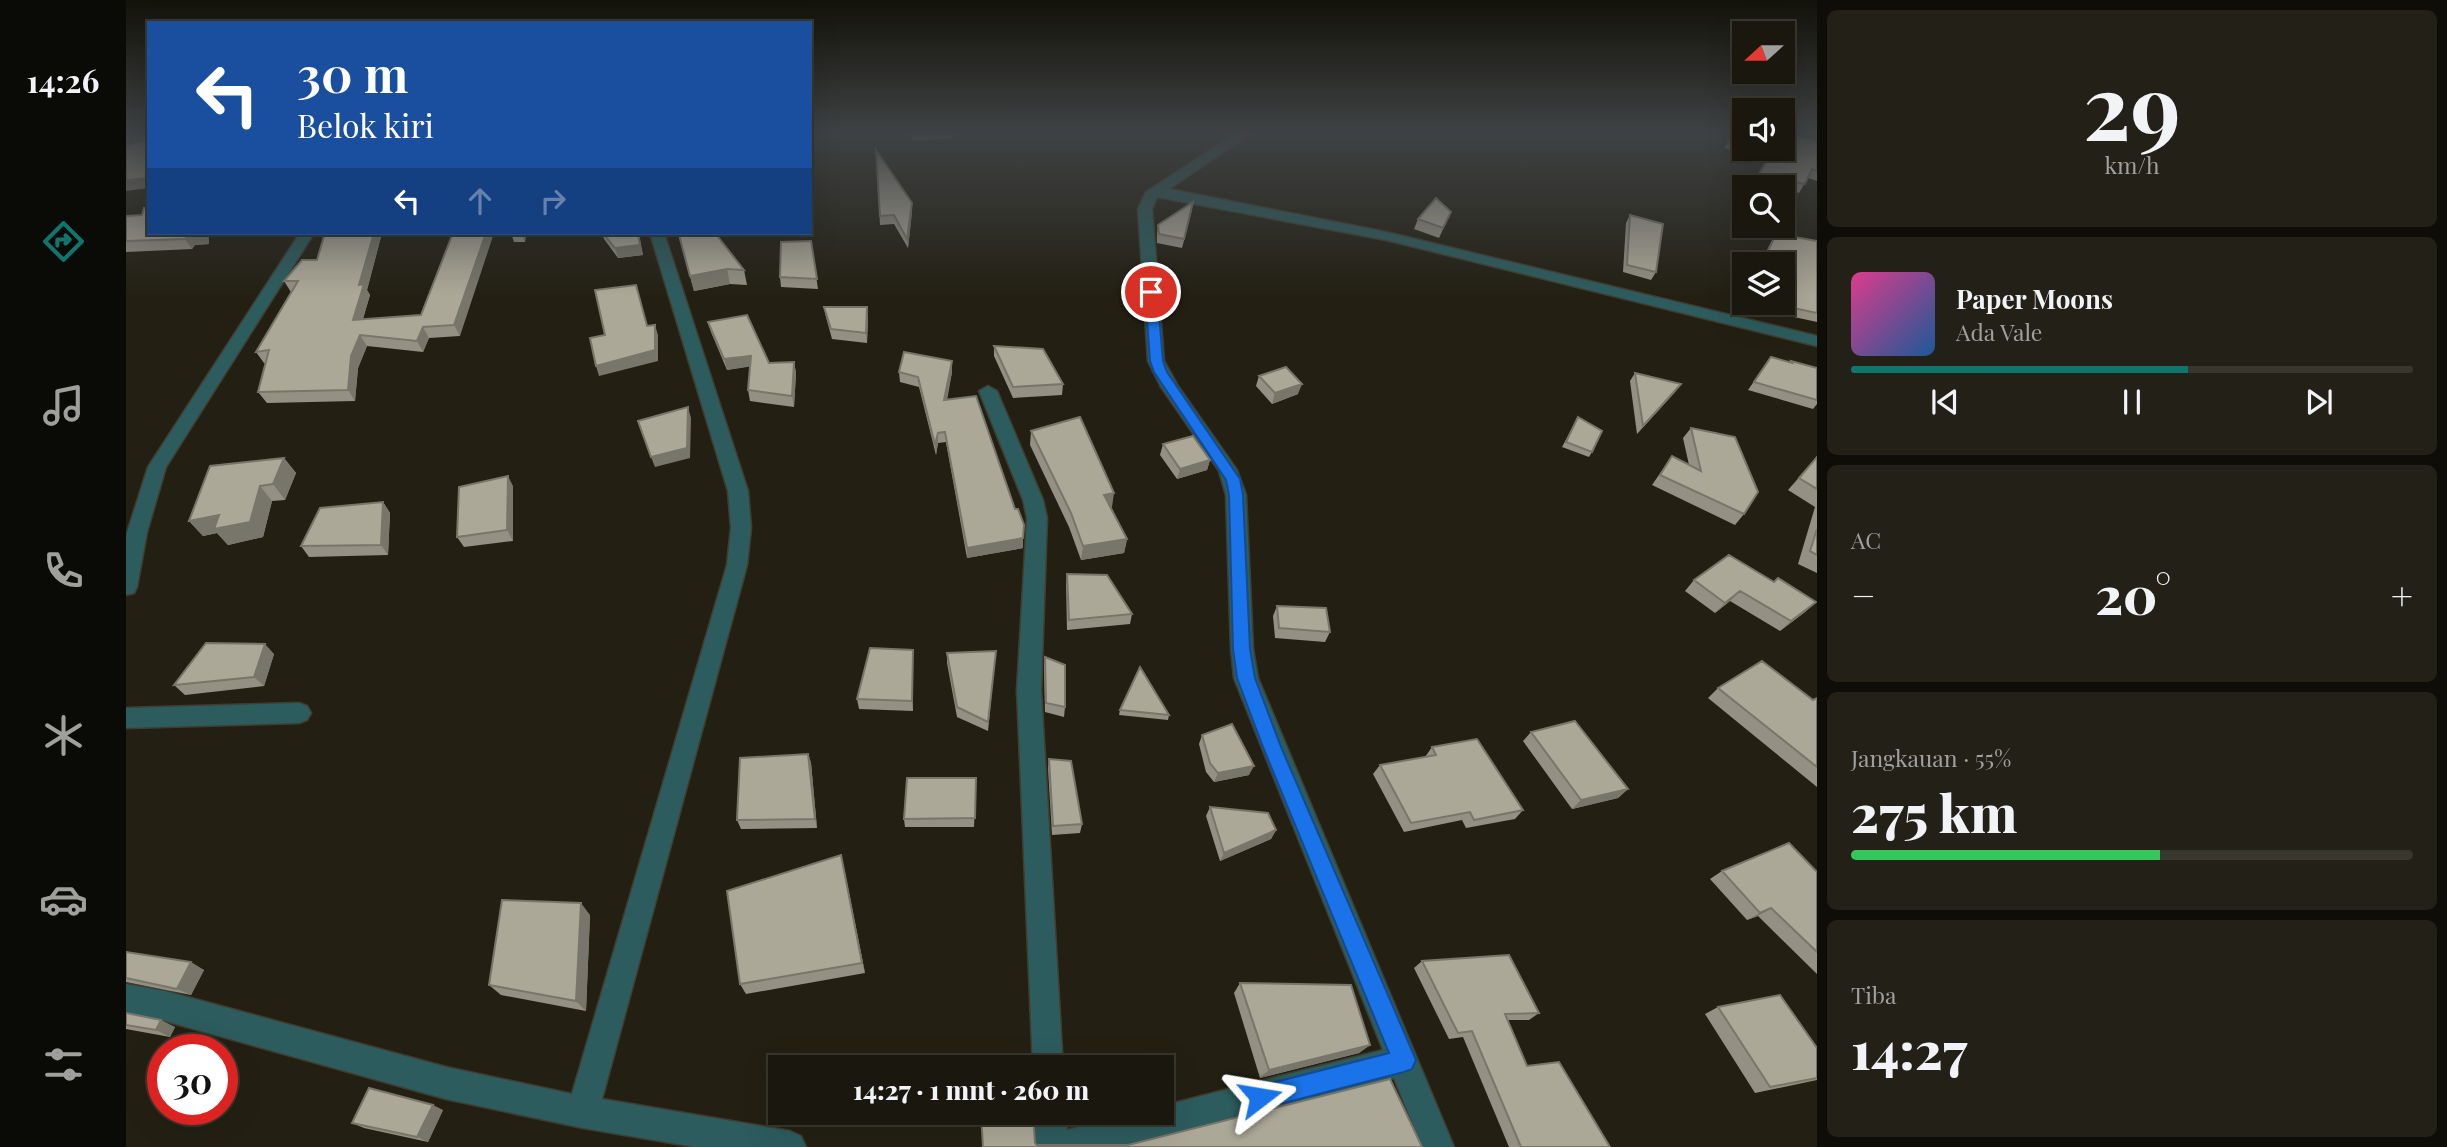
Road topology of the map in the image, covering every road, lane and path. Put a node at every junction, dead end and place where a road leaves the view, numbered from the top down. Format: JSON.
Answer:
{"nodes":[{"id":1,"x":1162,"y":188,"type":"edge"},
{"id":2,"x":1157,"y":191,"type":"junction"},
{"id":3,"x":306,"y":235,"type":"edge"},
{"id":4,"x":658,"y":235,"type":"edge"},
{"id":5,"x":1817,"y":341,"type":"edge"},
{"id":6,"x":988,"y":391,"type":"dead end"},
{"id":7,"x":126,"y":587,"type":"edge"},
{"id":8,"x":299,"y":713,"type":"dead end"},
{"id":9,"x":126,"y":718,"type":"edge"},
{"id":10,"x":126,"y":999,"type":"edge"},
{"id":11,"x":1047,"y":1055,"type":"edge"},
{"id":12,"x":1404,"y":1060,"type":"junction"},
{"id":13,"x":583,"y":1112,"type":"junction"},
{"id":14,"x":1051,"y":1125,"type":"edge"},
{"id":15,"x":790,"y":1147,"type":"edge"},
{"id":16,"x":1052,"y":1147,"type":"edge"},
{"id":17,"x":1062,"y":1147,"type":"edge"},
{"id":18,"x":1438,"y":1147,"type":"edge"}],
"edges":[{"from":1,"to":2,"type":"street"},
{"from":2,"to":5,"type":"street"},
{"from":2,"to":12,"type":"street"},
{"from":3,"to":7,"type":"street"},
{"from":4,"to":13,"type":"street"},
{"from":6,"to":11,"type":"street"},
{"from":8,"to":9,"type":"street"},
{"from":10,"to":13,"type":"street"},
{"from":12,"to":17,"type":"street"},
{"from":12,"to":18,"type":"street"},
{"from":13,"to":15,"type":"street"},
{"from":14,"to":16,"type":"street"}]}
